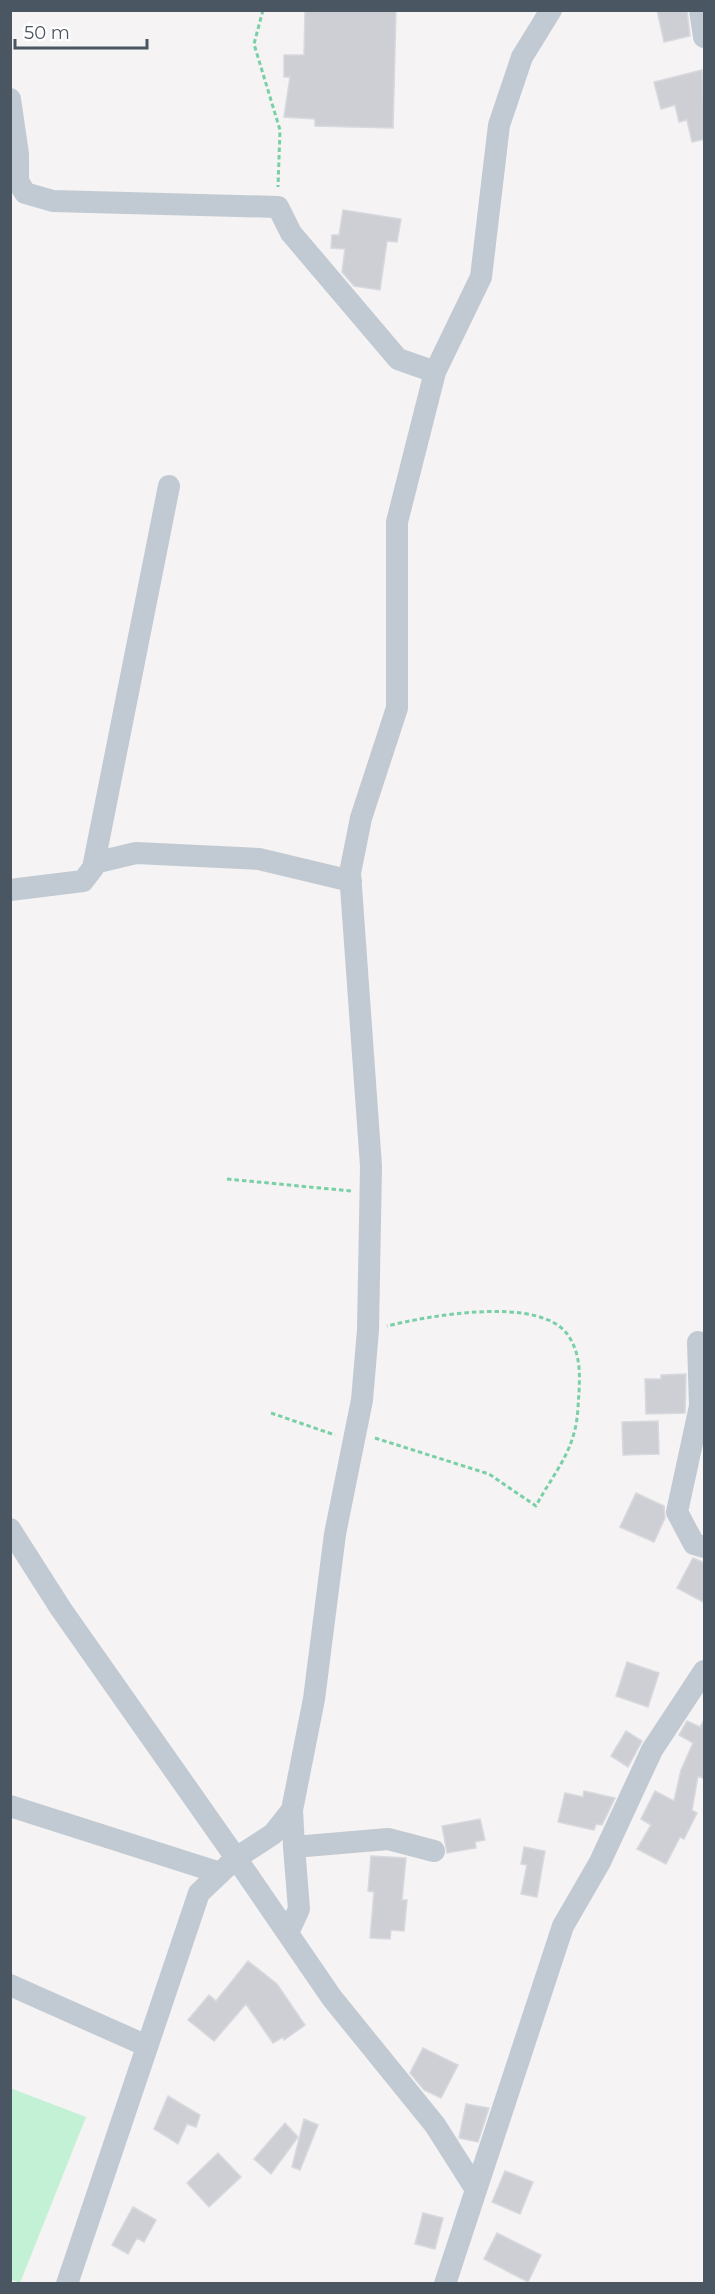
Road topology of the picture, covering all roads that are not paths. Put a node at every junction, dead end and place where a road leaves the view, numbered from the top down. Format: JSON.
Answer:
{"nodes":[{"id":1,"x":551,"y":10,"type":"edge"},
{"id":2,"x":700,"y":10,"type":"edge"},
{"id":3,"x":705,"y":37,"type":"edge"},
{"id":4,"x":10,"y":99,"type":"edge"},
{"id":5,"x":435,"y":372,"type":"junction"},
{"id":6,"x":169,"y":486,"type":"dead end"},
{"id":7,"x":94,"y":863,"type":"junction"},
{"id":8,"x":351,"y":881,"type":"junction"},
{"id":9,"x":10,"y":890,"type":"edge"},
{"id":10,"x":698,"y":1342,"type":"dead end"},
{"id":11,"x":10,"y":1529,"type":"edge"},
{"id":12,"x":705,"y":1547,"type":"edge"},
{"id":13,"x":705,"y":1671,"type":"edge"},
{"id":14,"x":10,"y":1806,"type":"edge"},
{"id":15,"x":292,"y":1810,"type":"junction"},
{"id":16,"x":294,"y":1847,"type":"junction"},
{"id":17,"x":434,"y":1851,"type":"dead end"},
{"id":18,"x":236,"y":1858,"type":"junction"},
{"id":19,"x":220,"y":1873,"type":"junction"},
{"id":20,"x":288,"y":1933,"type":"junction"},
{"id":21,"x":10,"y":1985,"type":"edge"},
{"id":22,"x":147,"y":2046,"type":"junction"},
{"id":23,"x":475,"y":2188,"type":"junction"},
{"id":24,"x":67,"y":2283,"type":"edge"},
{"id":25,"x":445,"y":2283,"type":"edge"}],
"edges":[{"from":1,"to":5,"type":"street"},
{"from":2,"to":3,"type":"street"},
{"from":4,"to":5,"type":"street"},
{"from":5,"to":8,"type":"street"},
{"from":6,"to":7,"type":"street"},
{"from":7,"to":8,"type":"street"},
{"from":7,"to":9,"type":"street"},
{"from":8,"to":15,"type":"street"},
{"from":10,"to":12,"type":"street"},
{"from":11,"to":18,"type":"street"},
{"from":13,"to":23,"type":"street"},
{"from":14,"to":19,"type":"street"},
{"from":15,"to":16,"type":"street"},
{"from":15,"to":18,"type":"street"},
{"from":16,"to":17,"type":"street"},
{"from":16,"to":20,"type":"street"},
{"from":18,"to":19,"type":"street"},
{"from":18,"to":20,"type":"street"},
{"from":19,"to":22,"type":"street"},
{"from":20,"to":23,"type":"street"},
{"from":21,"to":22,"type":"street"},
{"from":22,"to":24,"type":"street"},
{"from":23,"to":25,"type":"street"}]}
